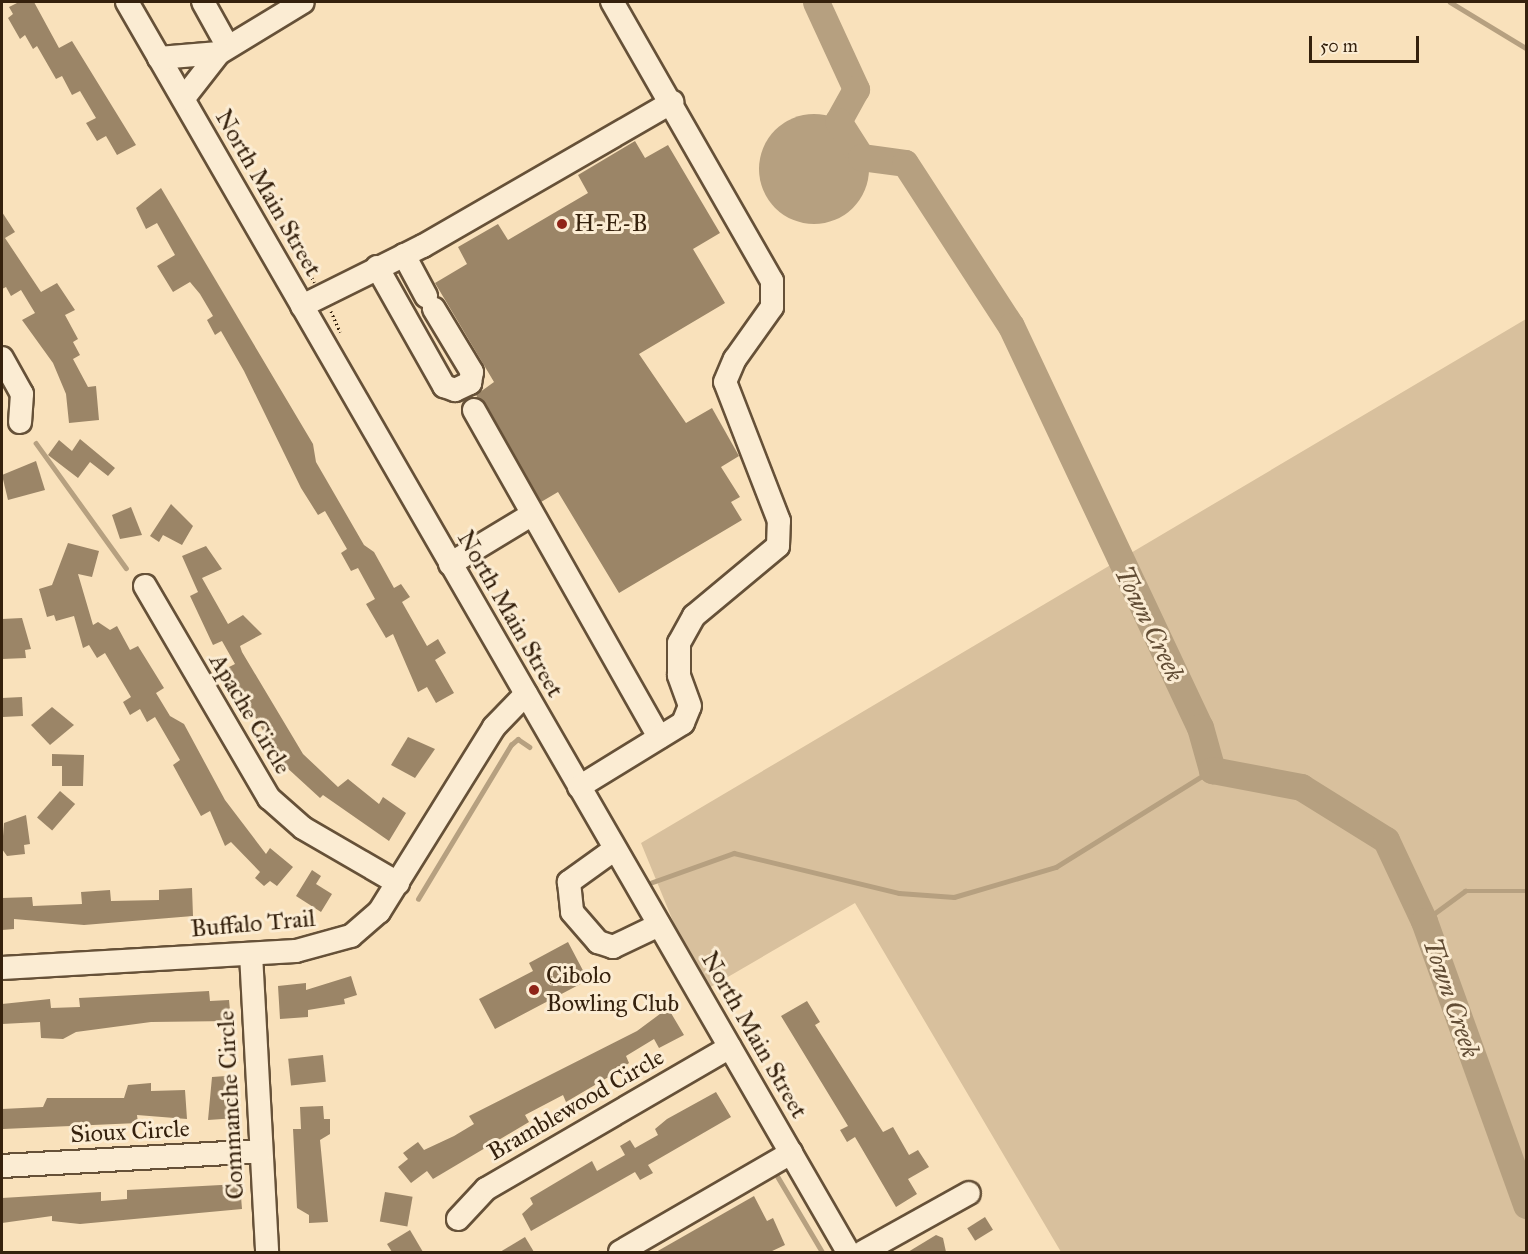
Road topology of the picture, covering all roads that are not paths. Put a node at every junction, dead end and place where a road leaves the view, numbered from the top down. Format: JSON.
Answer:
{"nodes":[{"id":1,"x":127,"y":2,"type":"edge"},
{"id":2,"x":303,"y":2,"type":"edge"},
{"id":3,"x":612,"y":2,"type":"edge"},
{"id":4,"x":207,"y":3,"type":"edge"},
{"id":5,"x":223,"y":50,"type":"junction"},
{"id":6,"x":159,"y":58,"type":"junction"},
{"id":7,"x":183,"y":99,"type":"junction"},
{"id":8,"x":672,"y":102,"type":"junction"},
{"id":9,"x":404,"y":255,"type":"junction"},
{"id":10,"x":377,"y":267,"type":"junction"},
{"id":11,"x":302,"y":306,"type":"junction"},
{"id":12,"x":2,"y":358,"type":"edge"},
{"id":13,"x":474,"y":410,"type":"dead end"},
{"id":14,"x":20,"y":422,"type":"dead end"},
{"id":15,"x":531,"y":515,"type":"junction"},
{"id":16,"x":450,"y":564,"type":"junction"},
{"id":17,"x":145,"y":586,"type":"dead end"},
{"id":18,"x":526,"y":694,"type":"junction"},
{"id":19,"x":659,"y":737,"type":"junction"},
{"id":20,"x":579,"y":787,"type":"junction"},
{"id":21,"x":615,"y":849,"type":"junction"},
{"id":22,"x":398,"y":883,"type":"junction"},
{"id":23,"x":659,"y":925,"type":"junction"},
{"id":24,"x":251,"y":954,"type":"junction"},
{"id":25,"x":2,"y":968,"type":"edge"},
{"id":26,"x":730,"y":1047,"type":"junction"},
{"id":27,"x":261,"y":1151,"type":"junction"},
{"id":28,"x":790,"y":1153,"type":"junction"},
{"id":29,"x":2,"y":1166,"type":"edge"},
{"id":30,"x":969,"y":1192,"type":"dead end"},
{"id":31,"x":458,"y":1219,"type":"dead end"},
{"id":32,"x":267,"y":1252,"type":"edge"},
{"id":33,"x":620,"y":1252,"type":"edge"},
{"id":34,"x":848,"y":1252,"type":"edge"},
{"id":35,"x":863,"y":1252,"type":"edge"}],
"edges":[{"from":1,"to":6,"type":"street","name":"North Main Street"},
{"from":2,"to":5,"type":"street"},
{"from":3,"to":8,"type":"street"},
{"from":4,"to":5,"type":"street"},
{"from":5,"to":6,"type":"street"},
{"from":5,"to":7,"type":"street"},
{"from":6,"to":7,"type":"street","name":"North Main Street"},
{"from":7,"to":11,"type":"street","name":"North Main Street"},
{"from":8,"to":9,"type":"street"},
{"from":8,"to":19,"type":"street"},
{"from":9,"to":10,"type":"street"},
{"from":9,"to":10,"type":"street"},
{"from":10,"to":11,"type":"street"},
{"from":11,"to":16,"type":"street","name":"North Main Street"},
{"from":12,"to":14,"type":"street"},
{"from":13,"to":15,"type":"street"},
{"from":15,"to":16,"type":"street"},
{"from":15,"to":19,"type":"street"},
{"from":16,"to":18,"type":"street","name":"North Main Street"},
{"from":17,"to":22,"type":"street","name":"Apache Circle"},
{"from":18,"to":20,"type":"street","name":"North Main Street"},
{"from":18,"to":22,"type":"street","name":"Buffalo Trail"},
{"from":19,"to":20,"type":"street"},
{"from":20,"to":21,"type":"street","name":"North Main Street"},
{"from":21,"to":23,"type":"street","name":"North Main Street"},
{"from":21,"to":23,"type":"street"},
{"from":22,"to":24,"type":"street","name":"Buffalo Trail"},
{"from":23,"to":26,"type":"street","name":"North Main Street"},
{"from":24,"to":25,"type":"street","name":"Buffalo Trail"},
{"from":24,"to":27,"type":"street","name":"Commanche Circle"},
{"from":26,"to":28,"type":"street","name":"North Main Street"},
{"from":26,"to":31,"type":"street","name":"Bramblewood Circle"},
{"from":27,"to":29,"type":"street","name":"Sioux Circle"},
{"from":27,"to":32,"type":"street","name":"Commanche Circle"},
{"from":28,"to":33,"type":"street"},
{"from":28,"to":34,"type":"street","name":"North Main Street"},
{"from":30,"to":35,"type":"street"}]}
